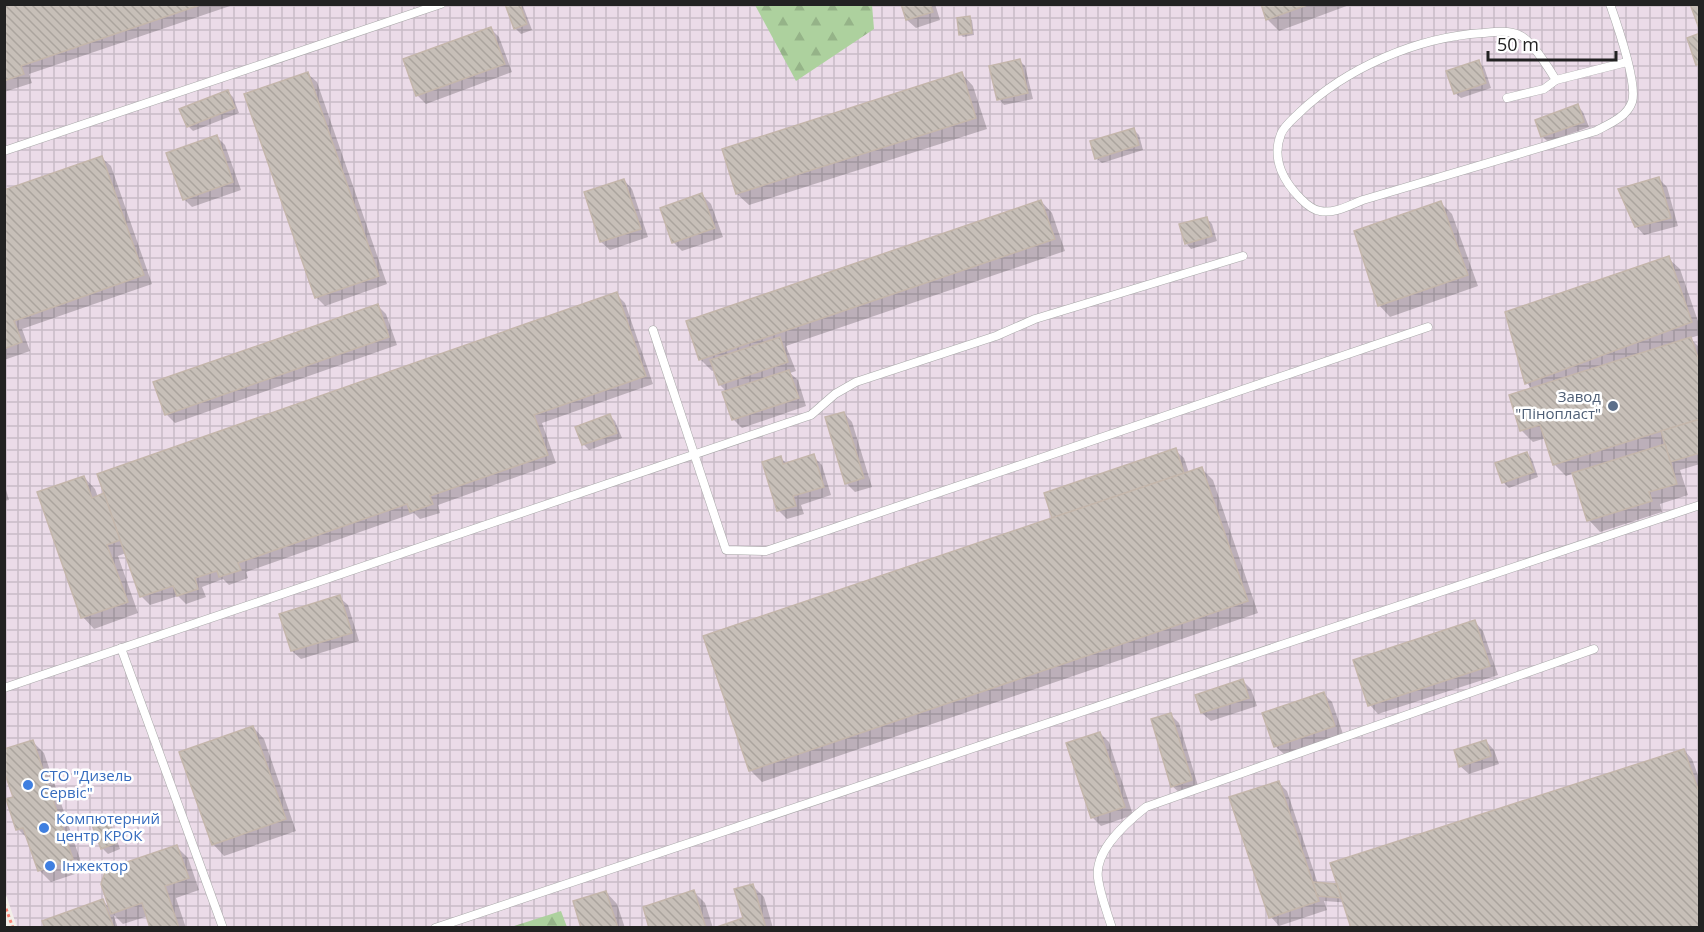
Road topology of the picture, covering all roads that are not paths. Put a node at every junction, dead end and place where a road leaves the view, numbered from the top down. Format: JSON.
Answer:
{"nodes":[{"id":1,"x":441,"y":4,"type":"edge"},
{"id":2,"x":1610,"y":4,"type":"edge"},
{"id":3,"x":1627,"y":62,"type":"junction"},
{"id":4,"x":1556,"y":80,"type":"junction"},
{"id":5,"x":1507,"y":98,"type":"dead end"},
{"id":6,"x":4,"y":151,"type":"edge"},
{"id":7,"x":1243,"y":256,"type":"dead end"},
{"id":8,"x":1428,"y":327,"type":"dead end"},
{"id":9,"x":652,"y":330,"type":"dead end"},
{"id":10,"x":694,"y":454,"type":"junction"},
{"id":11,"x":1700,"y":505,"type":"edge"},
{"id":12,"x":121,"y":648,"type":"junction"},
{"id":13,"x":1594,"y":650,"type":"dead end"},
{"id":14,"x":4,"y":688,"type":"edge"},
{"id":15,"x":223,"y":927,"type":"edge"},
{"id":16,"x":435,"y":927,"type":"edge"},
{"id":17,"x":1113,"y":927,"type":"edge"}],
"edges":[{"from":1,"to":6,"type":"lane"},
{"from":2,"to":3,"type":"lane"},
{"from":3,"to":4,"type":"lane"},
{"from":3,"to":4,"type":"lane"},
{"from":4,"to":5,"type":"lane"},
{"from":7,"to":10,"type":"lane"},
{"from":8,"to":10,"type":"lane"},
{"from":9,"to":10,"type":"lane"},
{"from":10,"to":12,"type":"lane"},
{"from":11,"to":16,"type":"lane"},
{"from":12,"to":14,"type":"lane"},
{"from":12,"to":15,"type":"lane"},
{"from":13,"to":17,"type":"lane"}]}
